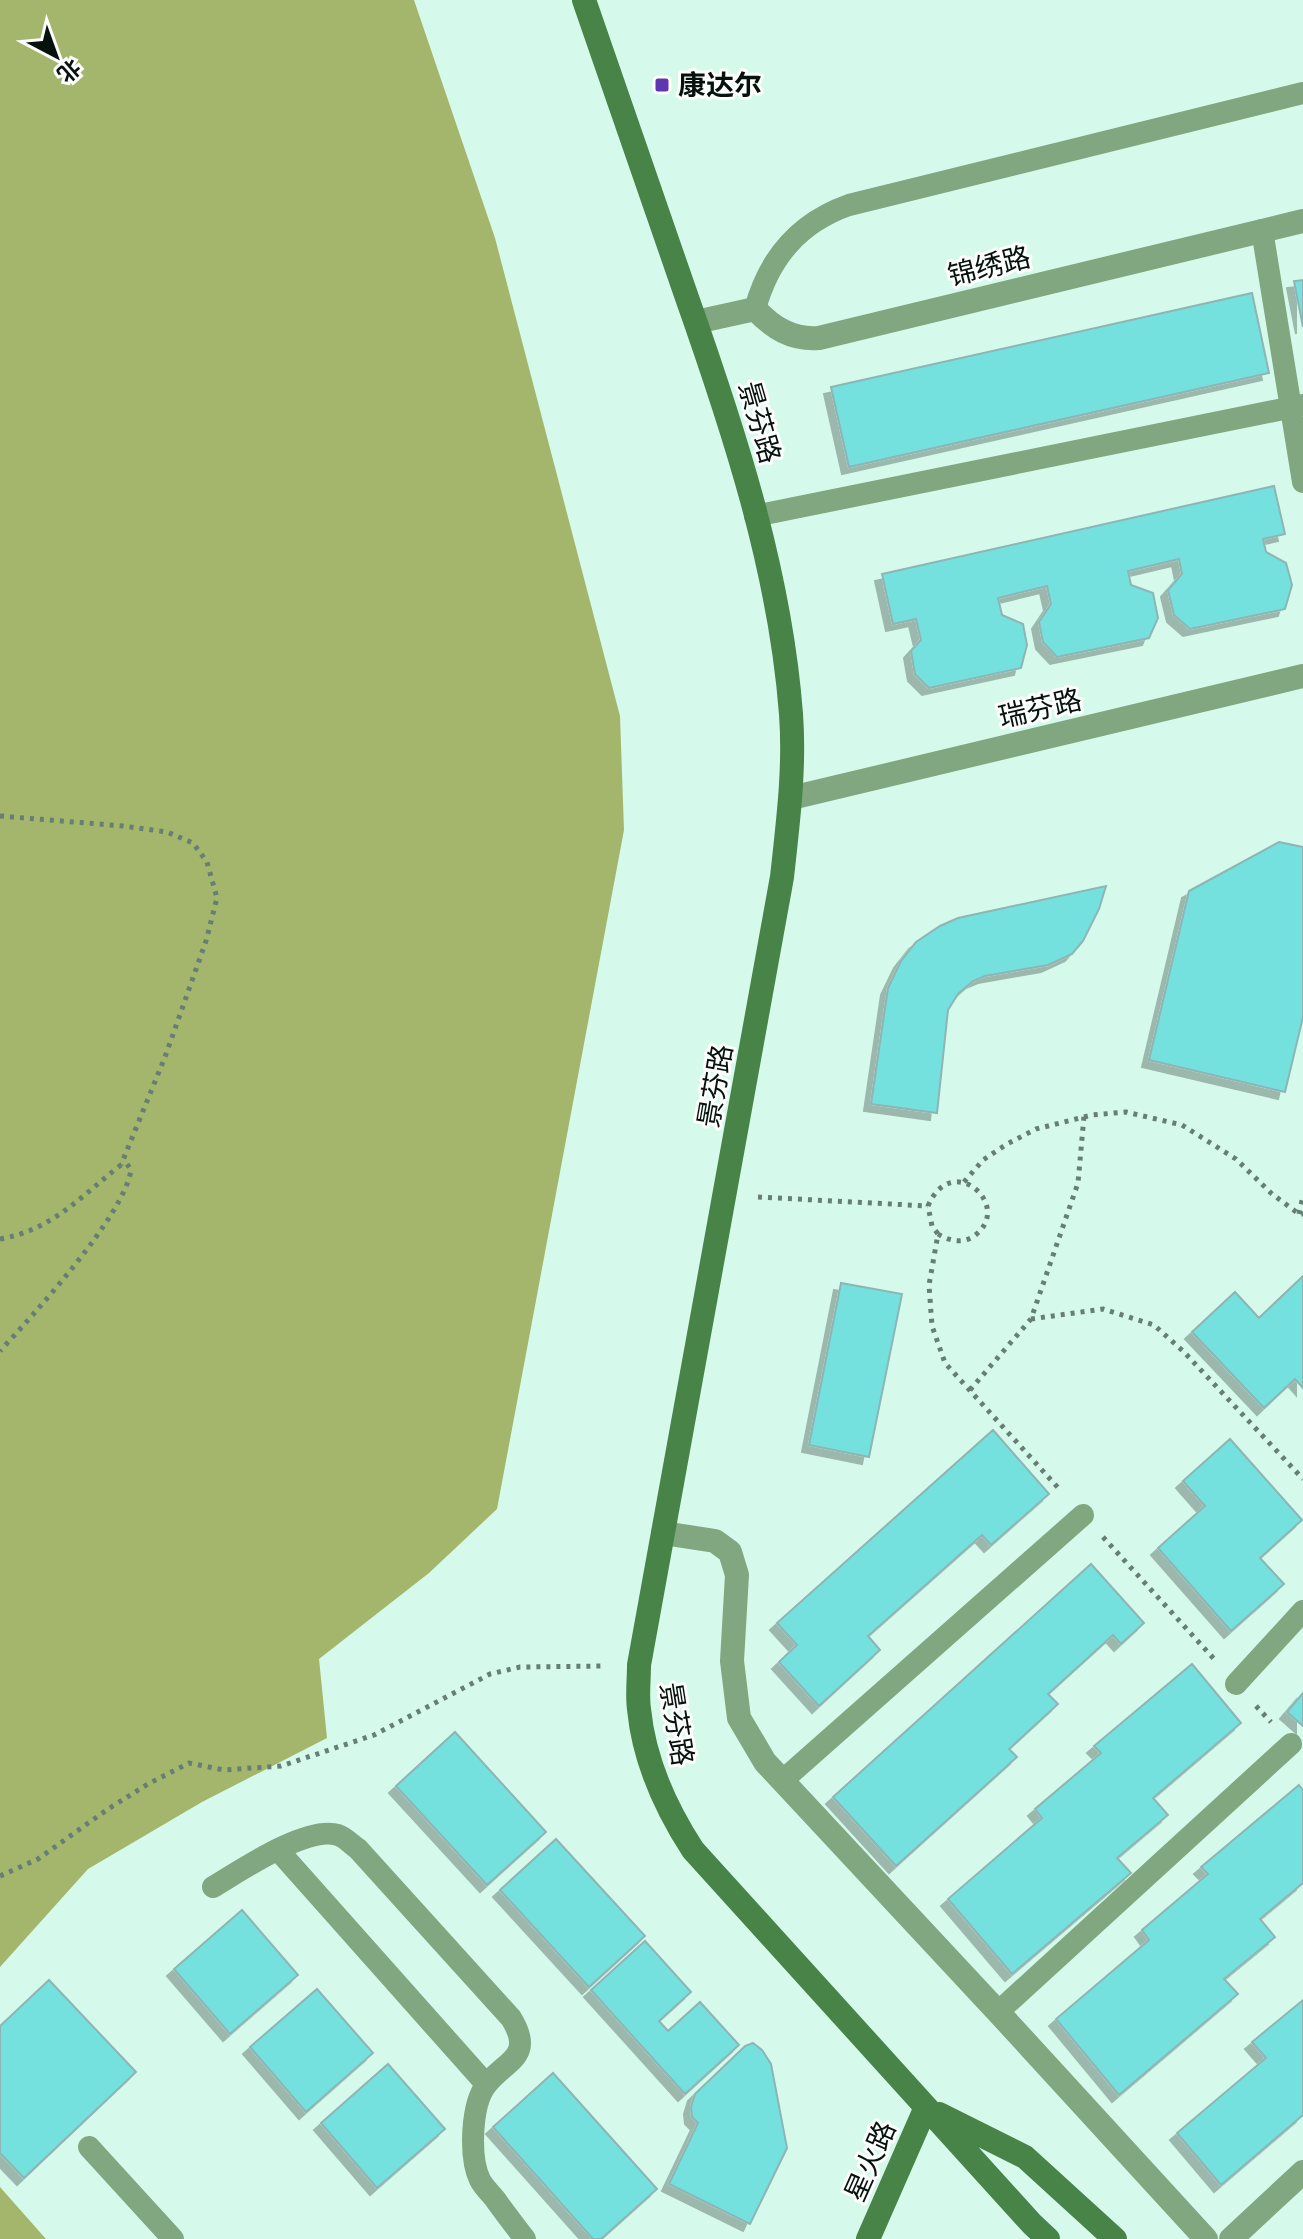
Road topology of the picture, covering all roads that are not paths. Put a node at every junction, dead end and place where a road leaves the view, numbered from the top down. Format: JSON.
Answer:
{"nodes":[{"id":1,"x":584,"y":0,"type":"edge"},
{"id":2,"x":1303,"y":93,"type":"edge"},
{"id":3,"x":1303,"y":221,"type":"edge"},
{"id":4,"x":1262,"y":230,"type":"junction"},
{"id":5,"x":755,"y":309,"type":"junction"},
{"id":6,"x":696,"y":322,"type":"junction"},
{"id":7,"x":1297,"y":406,"type":"edge"},
{"id":8,"x":1303,"y":482,"type":"edge"},
{"id":9,"x":755,"y":516,"type":"junction"},
{"id":10,"x":1303,"y":676,"type":"edge"},
{"id":11,"x":791,"y":798,"type":"junction"},
{"id":12,"x":1083,"y":1515,"type":"dead end"},
{"id":13,"x":663,"y":1533,"type":"junction"},
{"id":14,"x":1303,"y":1611,"type":"edge"},
{"id":15,"x":1236,"y":1684,"type":"dead end"},
{"id":16,"x":1291,"y":1744,"type":"dead end"},
{"id":17,"x":782,"y":1781,"type":"junction"},
{"id":18,"x":278,"y":1850,"type":"junction"},
{"id":19,"x":213,"y":1887,"type":"dead end"},
{"id":20,"x":998,"y":2012,"type":"junction"},
{"id":21,"x":486,"y":2084,"type":"junction"},
{"id":22,"x":926,"y":2107,"type":"junction"},
{"id":23,"x":89,"y":2147,"type":"dead end"},
{"id":24,"x":1303,"y":2172,"type":"edge"},
{"id":25,"x":173,"y":2239,"type":"edge"},
{"id":26,"x":525,"y":2239,"type":"edge"},
{"id":27,"x":868,"y":2239,"type":"edge"},
{"id":28,"x":1048,"y":2239,"type":"edge"},
{"id":29,"x":1115,"y":2239,"type":"edge"},
{"id":30,"x":1206,"y":2239,"type":"edge"},
{"id":31,"x":1231,"y":2239,"type":"edge"}],
"edges":[{"from":1,"to":6,"type":"street","name":"景芬路"},
{"from":2,"to":5,"type":"lane"},
{"from":3,"to":4,"type":"street","name":"锦绣路"},
{"from":4,"to":5,"type":"street","name":"锦绣路"},
{"from":4,"to":7,"type":"lane"},
{"from":5,"to":6,"type":"street"},
{"from":6,"to":9,"type":"street","name":"景芬路"},
{"from":7,"to":8,"type":"lane"},
{"from":7,"to":9,"type":"lane"},
{"from":9,"to":11,"type":"street","name":"景芬路"},
{"from":10,"to":11,"type":"street","name":"瑞芬路"},
{"from":11,"to":13,"type":"street","name":"景芬路"},
{"from":12,"to":17,"type":"lane"},
{"from":13,"to":17,"type":"street"},
{"from":13,"to":22,"type":"street","name":"景芬路"},
{"from":14,"to":15,"type":"lane"},
{"from":16,"to":20,"type":"lane"},
{"from":17,"to":20,"type":"street"},
{"from":18,"to":19,"type":"lane"},
{"from":18,"to":21,"type":"lane"},
{"from":18,"to":21,"type":"lane"},
{"from":20,"to":30,"type":"street"},
{"from":21,"to":26,"type":"lane"},
{"from":22,"to":27,"type":"street","name":"星火路"},
{"from":22,"to":28,"type":"street","name":"景芬路"},
{"from":22,"to":29,"type":"street","name":"景芬路"},
{"from":23,"to":25,"type":"lane"},
{"from":24,"to":31,"type":"street"}]}
